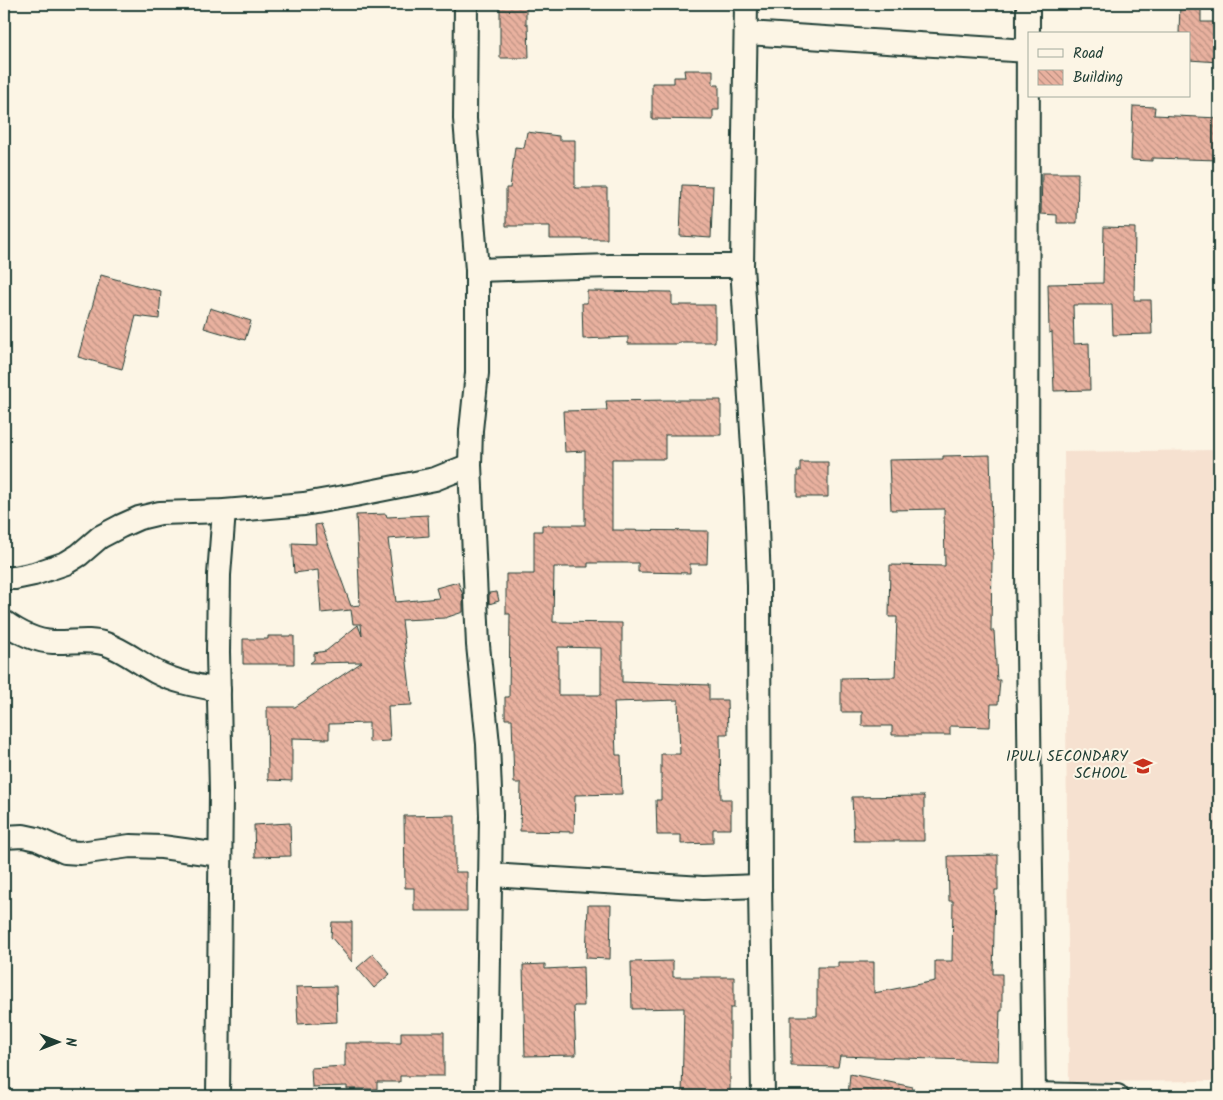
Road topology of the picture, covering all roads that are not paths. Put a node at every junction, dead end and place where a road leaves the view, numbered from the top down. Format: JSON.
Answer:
{"nodes":[{"id":1,"x":466,"y":4,"type":"edge"},
{"id":2,"x":746,"y":4,"type":"edge"},
{"id":3,"x":1028,"y":4,"type":"edge"},
{"id":4,"x":746,"y":32,"type":"junction"},
{"id":5,"x":1028,"y":51,"type":"junction"},
{"id":6,"x":742,"y":266,"type":"junction"},
{"id":7,"x":477,"y":270,"type":"junction"},
{"id":8,"x":470,"y":465,"type":"junction"},
{"id":9,"x":224,"y":511,"type":"junction"},
{"id":10,"x":4,"y":578,"type":"edge"},
{"id":11,"x":4,"y":622,"type":"edge"},
{"id":12,"x":219,"y":690,"type":"junction"},
{"id":13,"x":4,"y":837,"type":"edge"},
{"id":14,"x":220,"y":855,"type":"junction"},
{"id":15,"x":491,"y":876,"type":"junction"},
{"id":16,"x":760,"y":886,"type":"junction"},
{"id":17,"x":1034,"y":1095,"type":"edge"},
{"id":18,"x":218,"y":1096,"type":"edge"},
{"id":19,"x":487,"y":1096,"type":"edge"},
{"id":20,"x":763,"y":1096,"type":"edge"},
{"id":21,"x":1117,"y":1096,"type":"edge"}],
"edges":[{"from":1,"to":7,"type":"street"},
{"from":2,"to":4,"type":"street"},
{"from":3,"to":5,"type":"street"},
{"from":4,"to":5,"type":"street"},
{"from":4,"to":6,"type":"street"},
{"from":5,"to":17,"type":"street"},
{"from":6,"to":7,"type":"street"},
{"from":6,"to":16,"type":"street"},
{"from":7,"to":8,"type":"street"},
{"from":8,"to":9,"type":"street"},
{"from":8,"to":15,"type":"street"},
{"from":9,"to":10,"type":"street"},
{"from":9,"to":12,"type":"street"},
{"from":11,"to":12,"type":"street"},
{"from":12,"to":14,"type":"street"},
{"from":13,"to":14,"type":"street"},
{"from":14,"to":18,"type":"street"},
{"from":15,"to":16,"type":"street"},
{"from":15,"to":19,"type":"street"},
{"from":16,"to":20,"type":"street"},
{"from":17,"to":21,"type":"street"}]}
